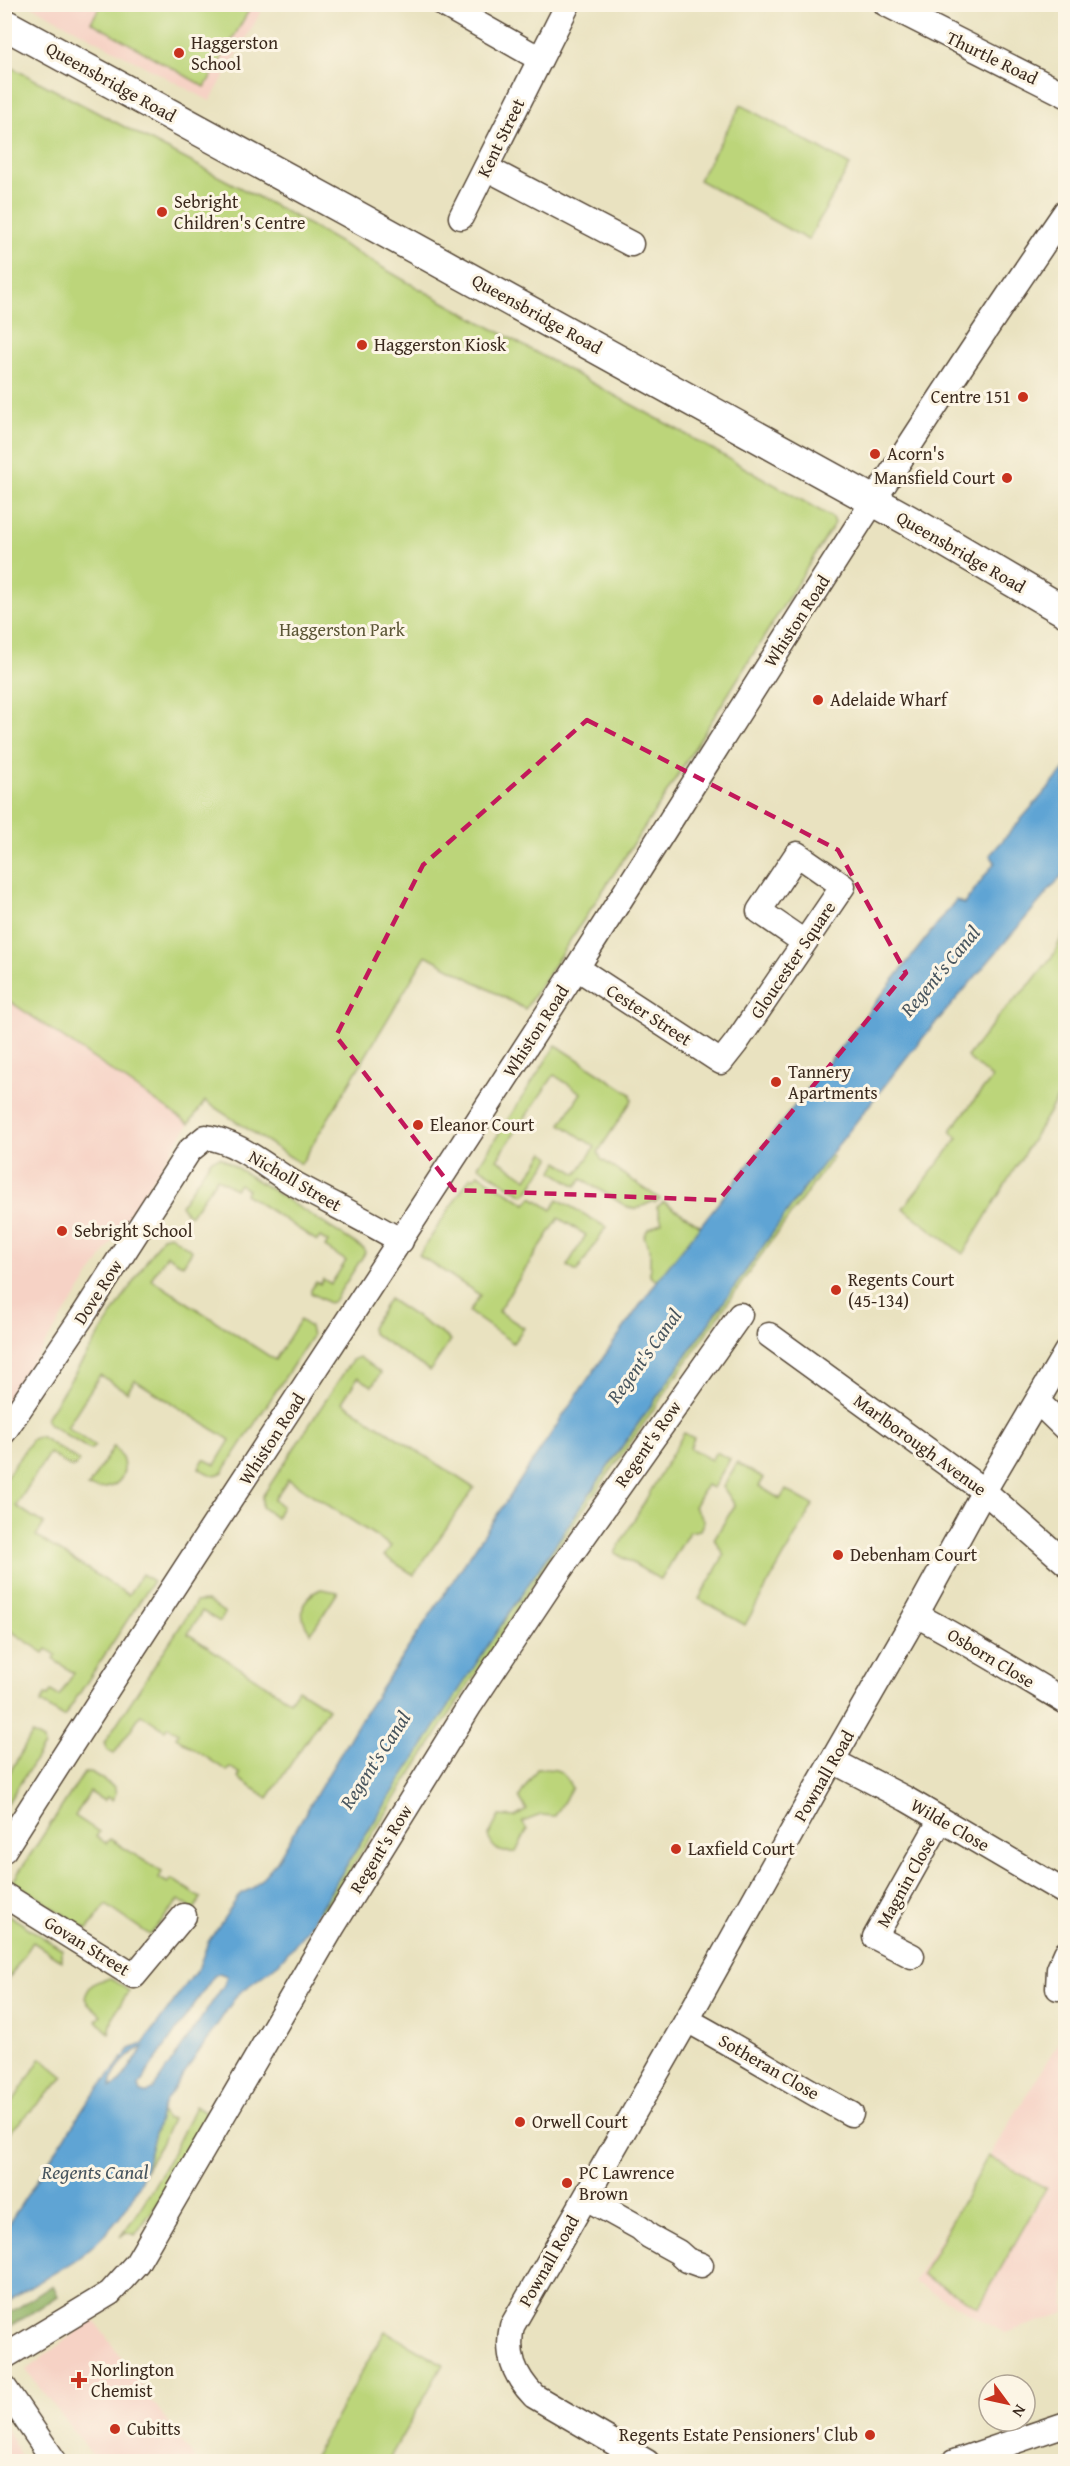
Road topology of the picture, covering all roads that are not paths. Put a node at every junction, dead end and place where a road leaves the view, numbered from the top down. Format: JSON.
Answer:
{"nodes":[{"id":1,"x":443,"y":4,"type":"edge"},
{"id":2,"x":568,"y":4,"type":"edge"},
{"id":3,"x":886,"y":4,"type":"edge"},
{"id":4,"x":4,"y":24,"type":"edge"},
{"id":5,"x":540,"y":59,"type":"junction"},
{"id":6,"x":1065,"y":95,"type":"edge"},
{"id":7,"x":486,"y":168,"type":"junction"},
{"id":8,"x":1065,"y":211,"type":"edge"},
{"id":9,"x":461,"y":218,"type":"dead end"},
{"id":10,"x":630,"y":244,"type":"dead end"},
{"id":11,"x":874,"y":502,"type":"junction"},
{"id":12,"x":1064,"y":609,"type":"edge"},
{"id":13,"x":804,"y":942,"type":"dead end"},
{"id":14,"x":577,"y":968,"type":"junction"},
{"id":15,"x":721,"y":1062,"type":"joint"},
{"id":16,"x":189,"y":1151,"type":"joint"},
{"id":17,"x":401,"y":1241,"type":"junction"},
{"id":18,"x":740,"y":1315,"type":"dead end"},
{"id":19,"x":769,"y":1335,"type":"dead end"},
{"id":20,"x":1065,"y":1352,"type":"edge"},
{"id":21,"x":1038,"y":1402,"type":"junction"},
{"id":22,"x":1065,"y":1429,"type":"edge"},
{"id":23,"x":4,"y":1432,"type":"edge"},
{"id":24,"x":984,"y":1491,"type":"junction"},
{"id":25,"x":1065,"y":1563,"type":"edge"},
{"id":26,"x":916,"y":1615,"type":"junction"},
{"id":27,"x":1065,"y":1702,"type":"edge"},
{"id":28,"x":833,"y":1761,"type":"junction"},
{"id":29,"x":940,"y":1821,"type":"junction"},
{"id":30,"x":4,"y":1850,"type":"edge"},
{"id":31,"x":1065,"y":1893,"type":"edge"},
{"id":32,"x":4,"y":1895,"type":"edge"},
{"id":33,"x":184,"y":1916,"type":"dead end"},
{"id":34,"x":1065,"y":1953,"type":"edge"},
{"id":35,"x":912,"y":1956,"type":"dead end"},
{"id":36,"x":1058,"y":1988,"type":"dead end"},
{"id":37,"x":687,"y":2020,"type":"junction"},
{"id":38,"x":851,"y":2114,"type":"dead end"},
{"id":39,"x":586,"y":2198,"type":"junction"},
{"id":40,"x":701,"y":2265,"type":"dead end"},
{"id":41,"x":4,"y":2357,"type":"edge"},
{"id":42,"x":4,"y":2387,"type":"edge"},
{"id":43,"x":1065,"y":2424,"type":"edge"},
{"id":44,"x":55,"y":2462,"type":"edge"},
{"id":45,"x":647,"y":2462,"type":"edge"},
{"id":46,"x":954,"y":2462,"type":"edge"}],
"edges":[{"from":1,"to":5,"type":"street"},
{"from":2,"to":5,"type":"street","name":"Kent Street"},
{"from":3,"to":6,"type":"street","name":"Thurtle Road"},
{"from":4,"to":11,"type":"main road","name":"Queensbridge Road"},
{"from":5,"to":7,"type":"street","name":"Kent Street"},
{"from":7,"to":9,"type":"street","name":"Kent Street"},
{"from":7,"to":10,"type":"street"},
{"from":8,"to":11,"type":"street","name":"Whiston Road"},
{"from":11,"to":12,"type":"main road","name":"Queensbridge Road"},
{"from":11,"to":14,"type":"street","name":"Whiston Road"},
{"from":13,"to":15,"type":"street","name":"Gloucester Square"},
{"from":14,"to":15,"type":"street","name":"Cester Street"},
{"from":14,"to":17,"type":"street","name":"Whiston Road"},
{"from":16,"to":17,"type":"street","name":"Nicholl Street"},
{"from":16,"to":23,"type":"street","name":"Dove Row"},
{"from":17,"to":30,"type":"street","name":"Whiston Road"},
{"from":18,"to":41,"type":"street","name":"Regent's Row"},
{"from":19,"to":24,"type":"street","name":"Marlborough Avenue"},
{"from":20,"to":21,"type":"street","name":"Pownall Road"},
{"from":21,"to":22,"type":"street"},
{"from":21,"to":24,"type":"street","name":"Pownall Road"},
{"from":24,"to":25,"type":"street","name":"Marlborough Avenue"},
{"from":24,"to":26,"type":"street","name":"Pownall Road"},
{"from":26,"to":27,"type":"street","name":"Osborn Close"},
{"from":26,"to":28,"type":"street","name":"Pownall Road"},
{"from":28,"to":29,"type":"street","name":"Wilde Close"},
{"from":28,"to":37,"type":"street","name":"Pownall Road"},
{"from":29,"to":31,"type":"street","name":"Wilde Close"},
{"from":29,"to":35,"type":"street","name":"Magnin Close"},
{"from":32,"to":33,"type":"street","name":"Govan Street"},
{"from":34,"to":36,"type":"street"},
{"from":37,"to":38,"type":"street","name":"Sotheran Close"},
{"from":37,"to":39,"type":"street","name":"Pownall Road"},
{"from":39,"to":40,"type":"street"},
{"from":39,"to":45,"type":"street","name":"Pownall Road"},
{"from":42,"to":44,"type":"street"},
{"from":43,"to":46,"type":"street"}]}
